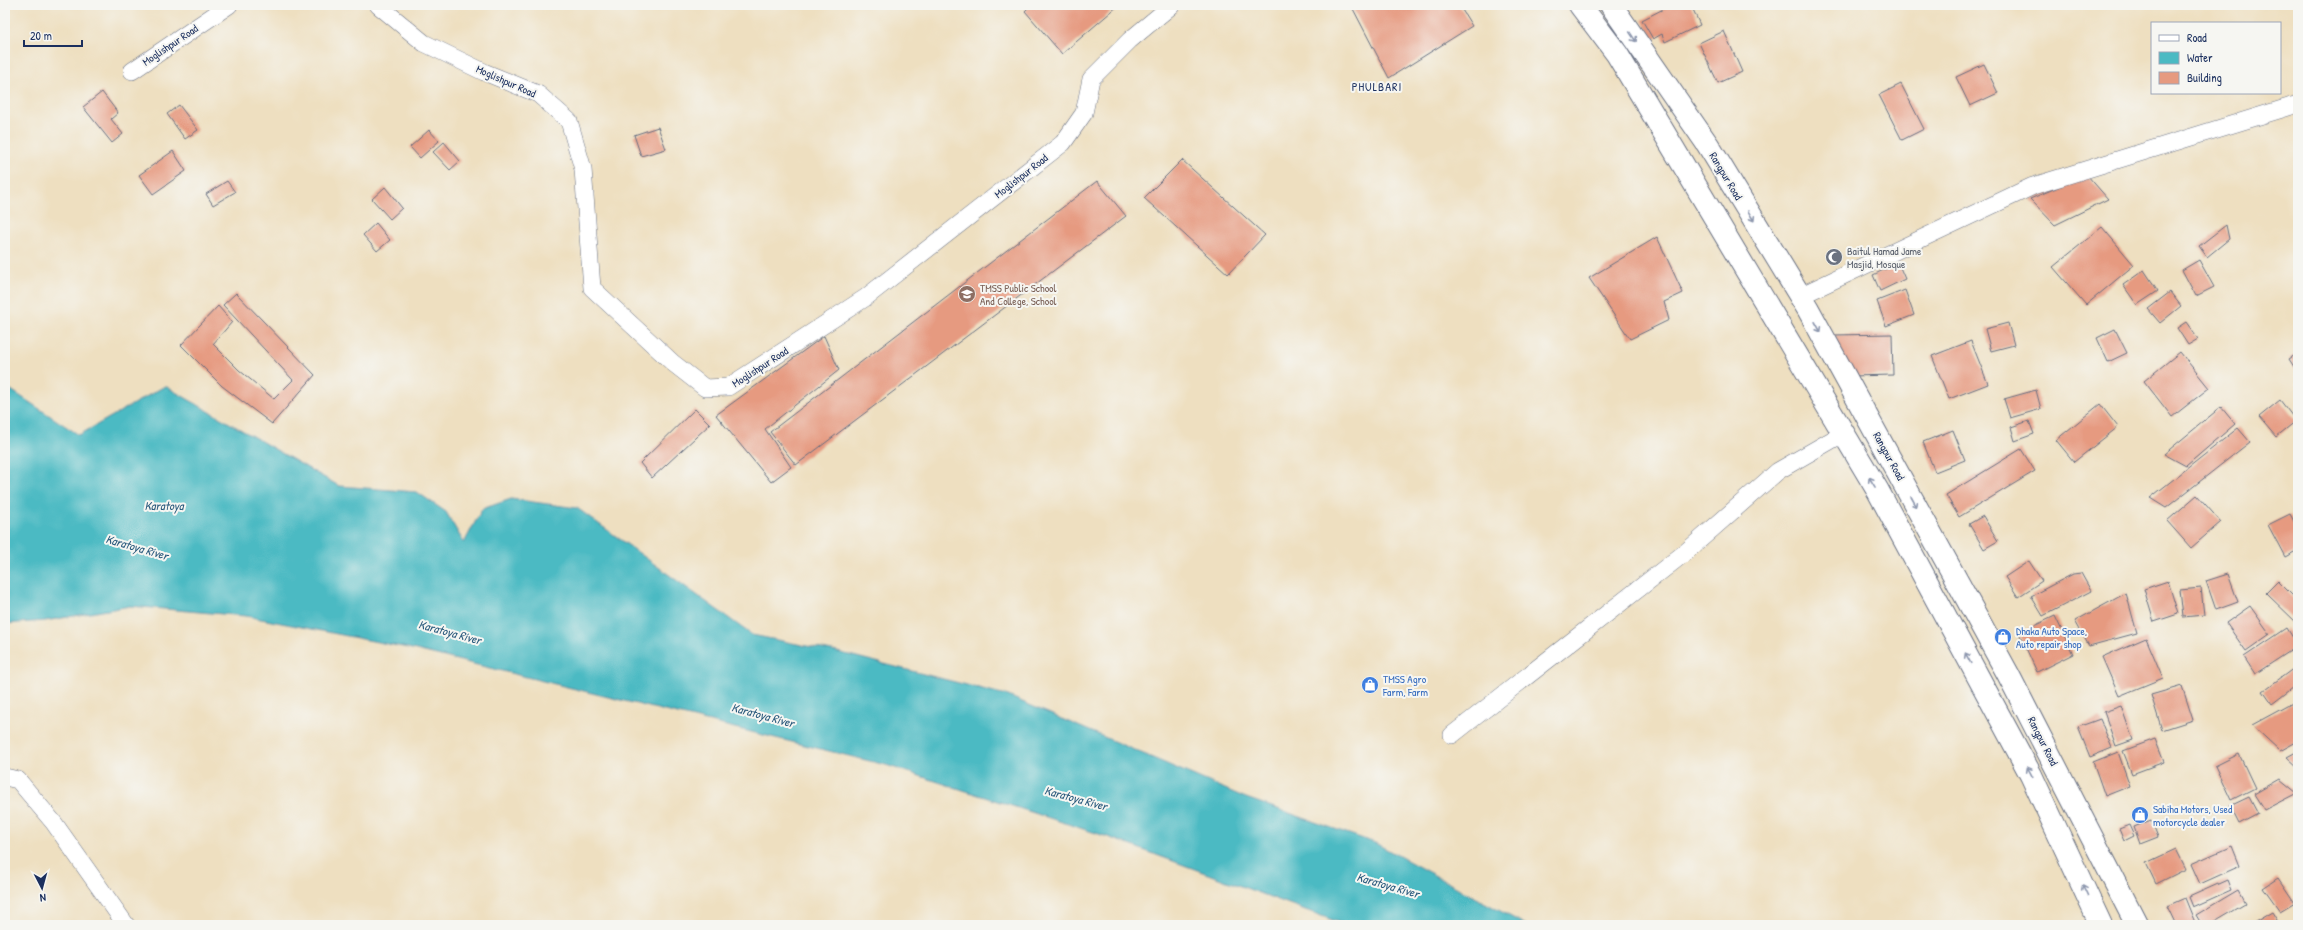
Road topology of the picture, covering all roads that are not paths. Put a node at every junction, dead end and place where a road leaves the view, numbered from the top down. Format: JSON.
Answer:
{"nodes":[{"id":1,"x":229,"y":5,"type":"edge"},
{"id":2,"x":378,"y":5,"type":"edge"},
{"id":3,"x":1172,"y":5,"type":"edge"},
{"id":4,"x":1580,"y":5,"type":"edge"},
{"id":5,"x":1611,"y":5,"type":"edge"},
{"id":6,"x":132,"y":71,"type":"dead end"},
{"id":7,"x":2298,"y":104,"type":"edge"},
{"id":8,"x":1800,"y":296,"type":"junction"},
{"id":9,"x":1844,"y":433,"type":"junction"},
{"id":10,"x":1452,"y":735,"type":"dead end"},
{"id":11,"x":5,"y":776,"type":"edge"},
{"id":12,"x":126,"y":925,"type":"edge"},
{"id":13,"x":2101,"y":925,"type":"edge"},
{"id":14,"x":2137,"y":925,"type":"edge"}],
"edges":[{"from":1,"to":6,"type":"street","name":"Moglishpur Road"},
{"from":2,"to":3,"type":"street","name":"Moglishpur Road"},
{"from":4,"to":9,"type":"highway"},
{"from":5,"to":8,"type":"highway","name":"Rangpur Road","one_way":true},
{"from":7,"to":8,"type":"street"},
{"from":8,"to":14,"type":"highway","name":"Rangpur Road","one_way":true},
{"from":9,"to":10,"type":"street"},
{"from":13,"to":9,"type":"highway","one_way":true},
{"from":11,"to":12,"type":"street"}]}
